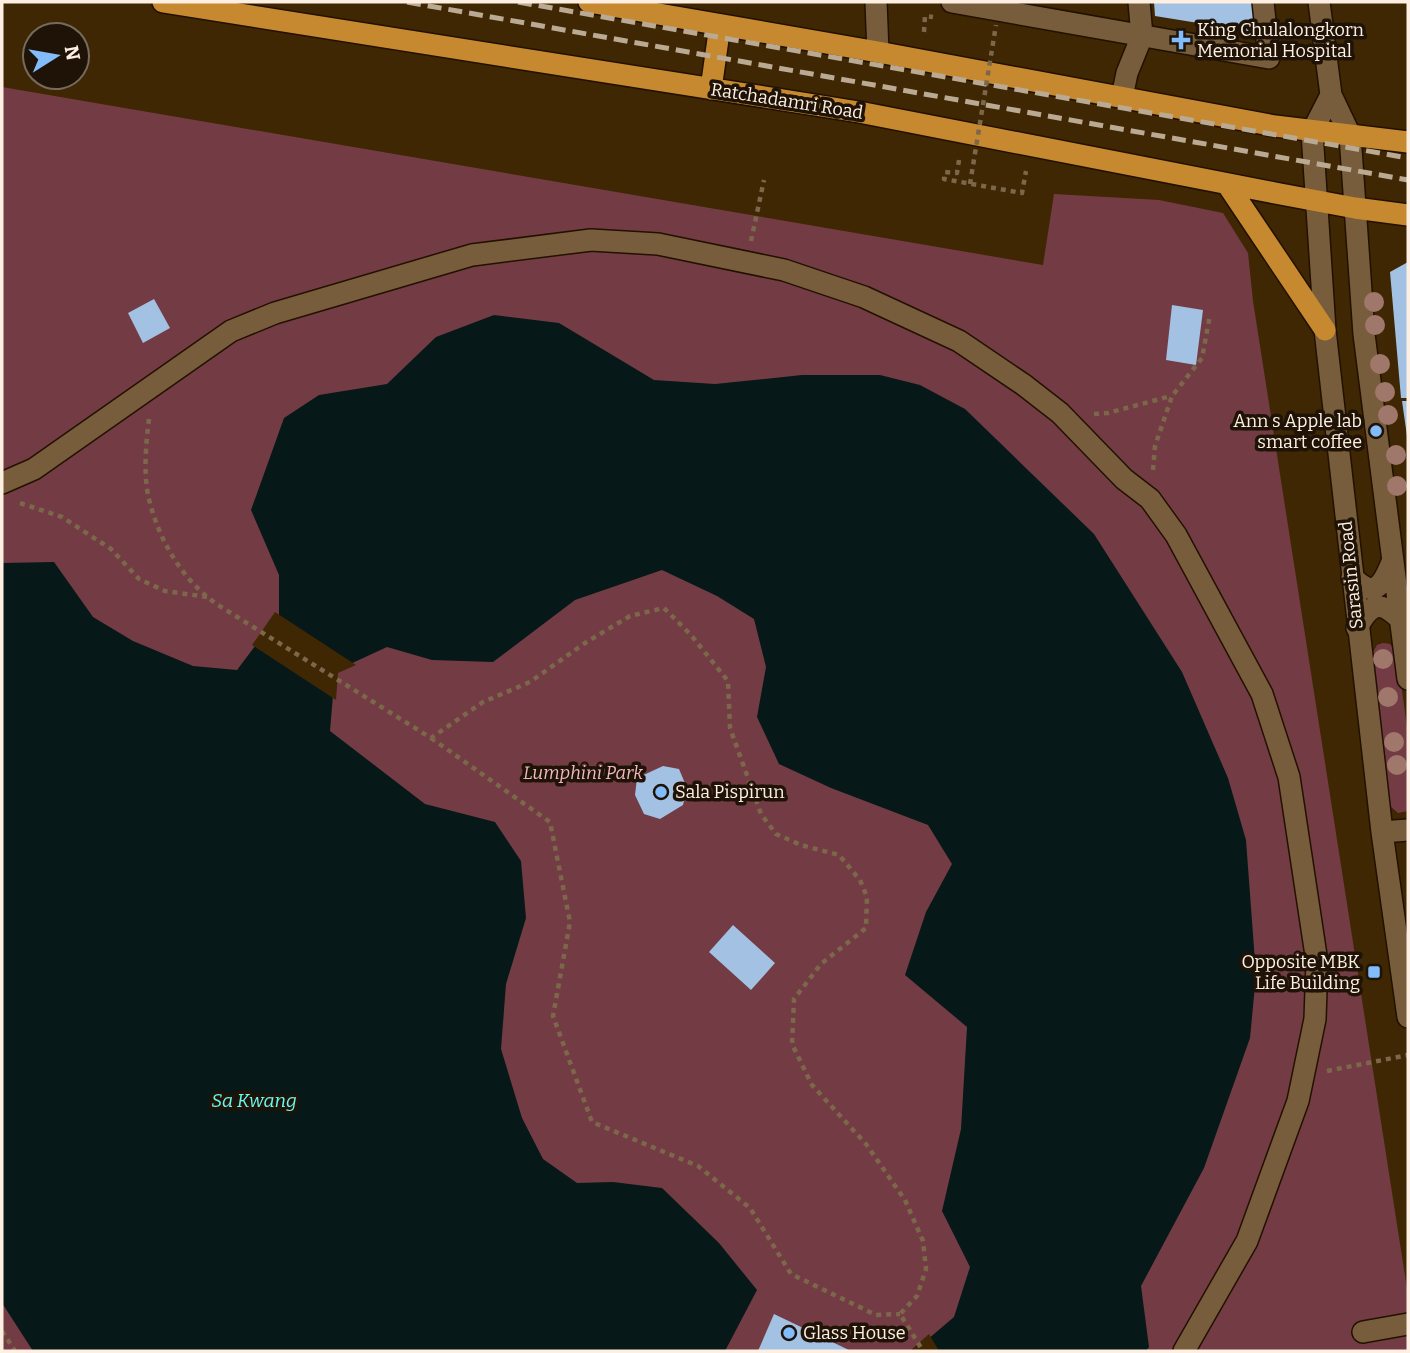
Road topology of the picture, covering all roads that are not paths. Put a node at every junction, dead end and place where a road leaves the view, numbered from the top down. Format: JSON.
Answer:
{"nodes":[{"id":1,"x":163,"y":2,"type":"edge"},
{"id":2,"x":589,"y":2,"type":"edge"},
{"id":3,"x":876,"y":2,"type":"edge"},
{"id":4,"x":952,"y":2,"type":"edge"},
{"id":5,"x":1139,"y":2,"type":"edge"},
{"id":6,"x":1263,"y":2,"type":"edge"},
{"id":7,"x":1319,"y":2,"type":"edge"},
{"id":8,"x":720,"y":25,"type":"junction"},
{"id":9,"x":1142,"y":36,"type":"junction"},
{"id":10,"x":878,"y":52,"type":"junction"},
{"id":11,"x":711,"y":89,"type":"junction"},
{"id":12,"x":1331,"y":95,"type":"junction"},
{"id":13,"x":1122,"y":97,"type":"junction"},
{"id":14,"x":1312,"y":132,"type":"junction"},
{"id":15,"x":1350,"y":135,"type":"junction"},
{"id":16,"x":1408,"y":142,"type":"edge"},
{"id":17,"x":1227,"y":184,"type":"junction"},
{"id":18,"x":1316,"y":201,"type":"junction"},
{"id":19,"x":1355,"y":208,"type":"junction"},
{"id":20,"x":1408,"y":215,"type":"edge"},
{"id":21,"x":1325,"y":330,"type":"junction"},
{"id":22,"x":2,"y":483,"type":"edge"},
{"id":23,"x":1392,"y":562,"type":"junction"},
{"id":24,"x":1352,"y":577,"type":"junction"},
{"id":25,"x":1402,"y":606,"type":"edge"},
{"id":26,"x":1357,"y":628,"type":"junction"},
{"id":27,"x":1408,"y":679,"type":"edge"},
{"id":28,"x":1408,"y":830,"type":"edge"},
{"id":29,"x":1382,"y":832,"type":"junction"},
{"id":30,"x":1408,"y":1017,"type":"edge"},
{"id":31,"x":1408,"y":1324,"type":"edge"},
{"id":32,"x":1363,"y":1332,"type":"dead end"},
{"id":33,"x":1184,"y":1351,"type":"edge"}],
"edges":[{"from":1,"to":11,"type":"main road","name":"Ratchadamri Road"},
{"from":2,"to":8,"type":"main road"},
{"from":3,"to":10,"type":"street"},
{"from":4,"to":9,"type":"street"},
{"from":5,"to":9,"type":"street"},
{"from":6,"to":9,"type":"street"},
{"from":7,"to":12,"type":"street"},
{"from":8,"to":10,"type":"main road"},
{"from":8,"to":11,"type":"main road"},
{"from":9,"to":13,"type":"street"},
{"from":10,"to":13,"type":"main road"},
{"from":11,"to":17,"type":"main road","name":"Ratchadamri Road"},
{"from":12,"to":14,"type":"street"},
{"from":12,"to":15,"type":"street"},
{"from":13,"to":14,"type":"main road"},
{"from":14,"to":15,"type":"main road"},
{"from":14,"to":18,"type":"street","name":"Sarasin Road"},
{"from":15,"to":16,"type":"main road"},
{"from":15,"to":19,"type":"street"},
{"from":17,"to":18,"type":"main road","name":"Ratchadamri Road"},
{"from":17,"to":21,"type":"main road"},
{"from":18,"to":19,"type":"main road","name":"Ratchadamri Road"},
{"from":18,"to":21,"type":"street","name":"Sarasin Road"},
{"from":19,"to":20,"type":"main road","name":"Ratchadamri Road"},
{"from":19,"to":23,"type":"street"},
{"from":21,"to":24,"type":"street","name":"Sarasin Road"},
{"from":22,"to":33,"type":"street"},
{"from":23,"to":24,"type":"street"},
{"from":23,"to":25,"type":"street"},
{"from":24,"to":26,"type":"street","name":"Sarasin Road"},
{"from":25,"to":26,"type":"street"},
{"from":25,"to":27,"type":"street"},
{"from":26,"to":29,"type":"street","name":"Sarasin Road"},
{"from":28,"to":29,"type":"street"},
{"from":29,"to":30,"type":"street","name":"Sarasin Road"},
{"from":31,"to":32,"type":"street"}]}
